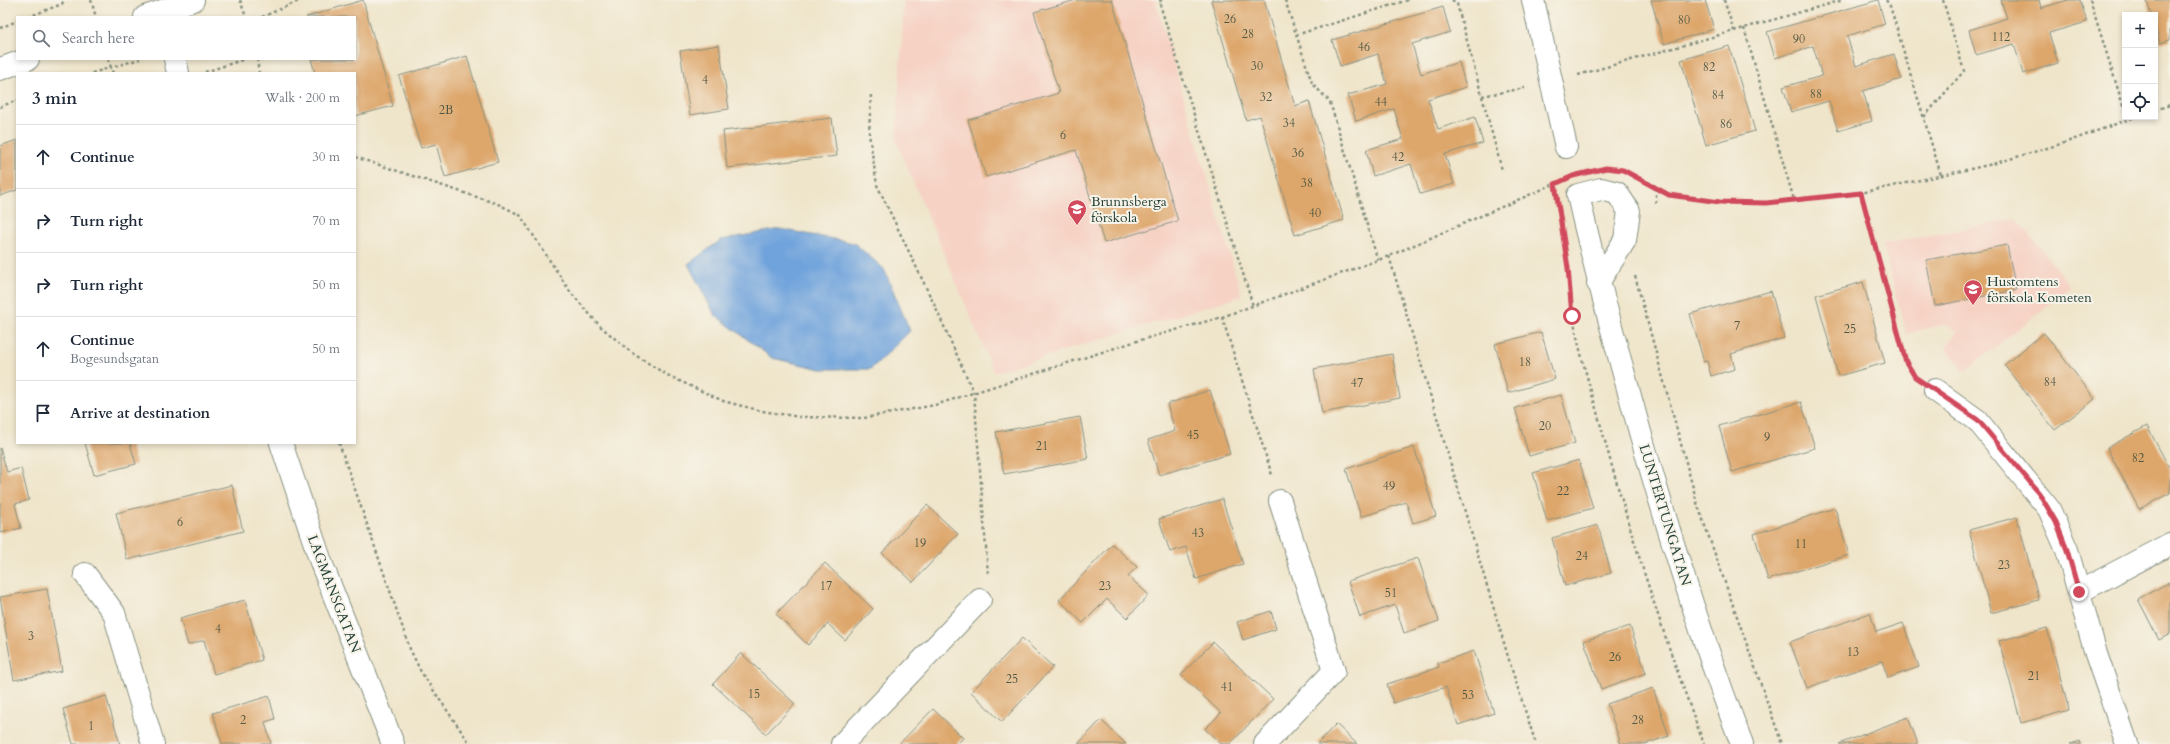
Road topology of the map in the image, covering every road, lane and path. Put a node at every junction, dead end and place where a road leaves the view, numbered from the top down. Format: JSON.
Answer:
{"nodes":[{"id":1,"x":64,"y":0,"type":"edge"},
{"id":2,"x":91,"y":0,"type":"edge"},
{"id":3,"x":193,"y":0,"type":"edge"},
{"id":4,"x":240,"y":0,"type":"edge"},
{"id":5,"x":302,"y":0,"type":"edge"},
{"id":6,"x":1162,"y":0,"type":"edge"},
{"id":7,"x":1285,"y":0,"type":"edge"},
{"id":8,"x":1408,"y":0,"type":"edge"},
{"id":9,"x":1452,"y":0,"type":"edge"},
{"id":10,"x":1533,"y":0,"type":"edge"},
{"id":11,"x":1724,"y":0,"type":"edge"},
{"id":12,"x":1843,"y":0,"type":"edge"},
{"id":13,"x":1886,"y":0,"type":"edge"},
{"id":14,"x":1943,"y":0,"type":"edge"},
{"id":15,"x":2090,"y":0,"type":"edge"},
{"id":16,"x":165,"y":9,"type":"edge"},
{"id":17,"x":31,"y":16,"type":"edge"},
{"id":18,"x":96,"y":16,"type":"edge"},
{"id":19,"x":148,"y":16,"type":"edge"},
{"id":20,"x":246,"y":16,"type":"edge"},
{"id":21,"x":264,"y":16,"type":"edge"},
{"id":22,"x":16,"y":21,"type":"edge"},
{"id":23,"x":0,"y":28,"type":"edge"},
{"id":24,"x":1744,"y":28,"type":"junction"},
{"id":25,"x":1734,"y":31,"type":"junction"},
{"id":26,"x":1296,"y":35,"type":"junction"},
{"id":27,"x":25,"y":60,"type":"edge"},
{"id":28,"x":108,"y":60,"type":"edge"},
{"id":29,"x":137,"y":60,"type":"edge"},
{"id":30,"x":175,"y":60,"type":"edge"},
{"id":31,"x":242,"y":60,"type":"edge"},
{"id":32,"x":257,"y":60,"type":"edge"},
{"id":33,"x":111,"y":68,"type":"junction"},
{"id":34,"x":0,"y":69,"type":"edge"},
{"id":35,"x":96,"y":72,"type":"edge"},
{"id":36,"x":113,"y":72,"type":"edge"},
{"id":37,"x":178,"y":72,"type":"edge"},
{"id":38,"x":205,"y":72,"type":"edge"},
{"id":39,"x":260,"y":72,"type":"edge"},
{"id":40,"x":1552,"y":83,"type":"junction"},
{"id":41,"x":871,"y":95,"type":"dead end"},
{"id":42,"x":1482,"y":96,"type":"junction"},
{"id":43,"x":16,"y":100,"type":"edge"},
{"id":44,"x":2122,"y":102,"type":"edge"},
{"id":45,"x":2170,"y":106,"type":"edge"},
{"id":46,"x":0,"y":107,"type":"edge"},
{"id":47,"x":2158,"y":109,"type":"edge"},
{"id":48,"x":1923,"y":117,"type":"junction"},
{"id":49,"x":2122,"y":120,"type":"edge"},
{"id":50,"x":1566,"y":147,"type":"dead end"},
{"id":51,"x":356,"y":157,"type":"edge"},
{"id":52,"x":1502,"y":170,"type":"dead end"},
{"id":53,"x":1941,"y":175,"type":"junction"},
{"id":54,"x":1638,"y":177,"type":"dead end"},
{"id":55,"x":1656,"y":188,"type":"junction"},
{"id":56,"x":1556,"y":192,"type":"dead end"},
{"id":57,"x":1861,"y":193,"type":"junction"},
{"id":58,"x":1794,"y":200,"type":"junction"},
{"id":59,"x":1656,"y":208,"type":"dead end"},
{"id":60,"x":1389,"y":256,"type":"junction"},
{"id":61,"x":1378,"y":261,"type":"junction"},
{"id":62,"x":1634,"y":274,"type":"dead end"},
{"id":63,"x":1569,"y":281,"type":"dead end"},
{"id":64,"x":1598,"y":283,"type":"dead end"},
{"id":65,"x":1253,"y":306,"type":"junction"},
{"id":66,"x":1222,"y":317,"type":"junction"},
{"id":67,"x":1935,"y":390,"type":"joint"},
{"id":68,"x":974,"y":393,"type":"junction"},
{"id":69,"x":281,"y":444,"type":"edge"},
{"id":70,"x":339,"y":444,"type":"edge"},
{"id":71,"x":1280,"y":501,"type":"joint"},
{"id":72,"x":2170,"y":544,"type":"edge"},
{"id":73,"x":85,"y":574,"type":"dead end"},
{"id":74,"x":2079,"y":592,"type":"junction"},
{"id":75,"x":980,"y":600,"type":"joint"},
{"id":76,"x":153,"y":744,"type":"edge"},
{"id":77,"x":392,"y":744,"type":"edge"},
{"id":78,"x":470,"y":744,"type":"edge"},
{"id":79,"x":842,"y":744,"type":"edge"},
{"id":80,"x":1265,"y":744,"type":"edge"},
{"id":81,"x":1536,"y":744,"type":"edge"},
{"id":82,"x":1704,"y":744,"type":"edge"},
{"id":83,"x":1742,"y":744,"type":"edge"},
{"id":84,"x":1782,"y":744,"type":"edge"},
{"id":85,"x":2127,"y":744,"type":"edge"}],
"edges":[{"from":1,"to":17,"type":"path"},
{"from":2,"to":18,"type":"path"},
{"from":3,"to":16,"type":"street"},
{"from":4,"to":20,"type":"path"},
{"from":5,"to":21,"type":"path"},
{"from":6,"to":65,"type":"path"},
{"from":7,"to":26,"type":"path"},
{"from":8,"to":26,"type":"path"},
{"from":9,"to":42,"type":"path"},
{"from":10,"to":40,"type":"street"},
{"from":11,"to":25,"type":"path"},
{"from":12,"to":24,"type":"path"},
{"from":13,"to":48,"type":"path"},
{"from":14,"to":48,"type":"path"},
{"from":15,"to":44,"type":"path"},
{"from":16,"to":19,"type":"street"},
{"from":22,"to":23,"type":"path"},
{"from":24,"to":25,"type":"path"},
{"from":24,"to":58,"type":"path"},
{"from":25,"to":40,"type":"path"},
{"from":26,"to":61,"type":"path"},
{"from":27,"to":34,"type":"street"},
{"from":28,"to":33,"type":"path"},
{"from":29,"to":33,"type":"path"},
{"from":30,"to":37,"type":"street"},
{"from":31,"to":38,"type":"path"},
{"from":32,"to":39,"type":"path"},
{"from":33,"to":35,"type":"path"},
{"from":33,"to":36,"type":"path"},
{"from":40,"to":42,"type":"path"},
{"from":40,"to":50,"type":"street"},
{"from":41,"to":68,"type":"path"},
{"from":42,"to":52,"type":"path"},
{"from":43,"to":46,"type":"path"},
{"from":45,"to":47,"type":"path"},
{"from":48,"to":53,"type":"path"},
{"from":49,"to":53,"type":"path"},
{"from":51,"to":68,"type":"path"},
{"from":53,"to":57,"type":"path"},
{"from":54,"to":55,"type":"path"},
{"from":55,"to":58,"type":"path"},
{"from":55,"to":59,"type":"path"},
{"from":56,"to":60,"type":"path"},
{"from":57,"to":58,"type":"path"},
{"from":57,"to":67,"type":"path"},
{"from":60,"to":61,"type":"path"},
{"from":60,"to":81,"type":"path"},
{"from":61,"to":65,"type":"path"},
{"from":62,"to":84,"type":"path"},
{"from":63,"to":82,"type":"path"},
{"from":64,"to":83,"type":"street","name":"LUNTERTUNGATAN"},
{"from":65,"to":66,"type":"path"},
{"from":66,"to":68,"type":"path"},
{"from":66,"to":71,"type":"path"},
{"from":67,"to":74,"type":"street"},
{"from":68,"to":75,"type":"path"},
{"from":69,"to":77,"type":"street","name":"LAGMANSGATAN"},
{"from":70,"to":78,"type":"path"},
{"from":71,"to":80,"type":"street"},
{"from":72,"to":74,"type":"street"},
{"from":73,"to":76,"type":"street"},
{"from":74,"to":85,"type":"street"},
{"from":75,"to":79,"type":"street"}]}
